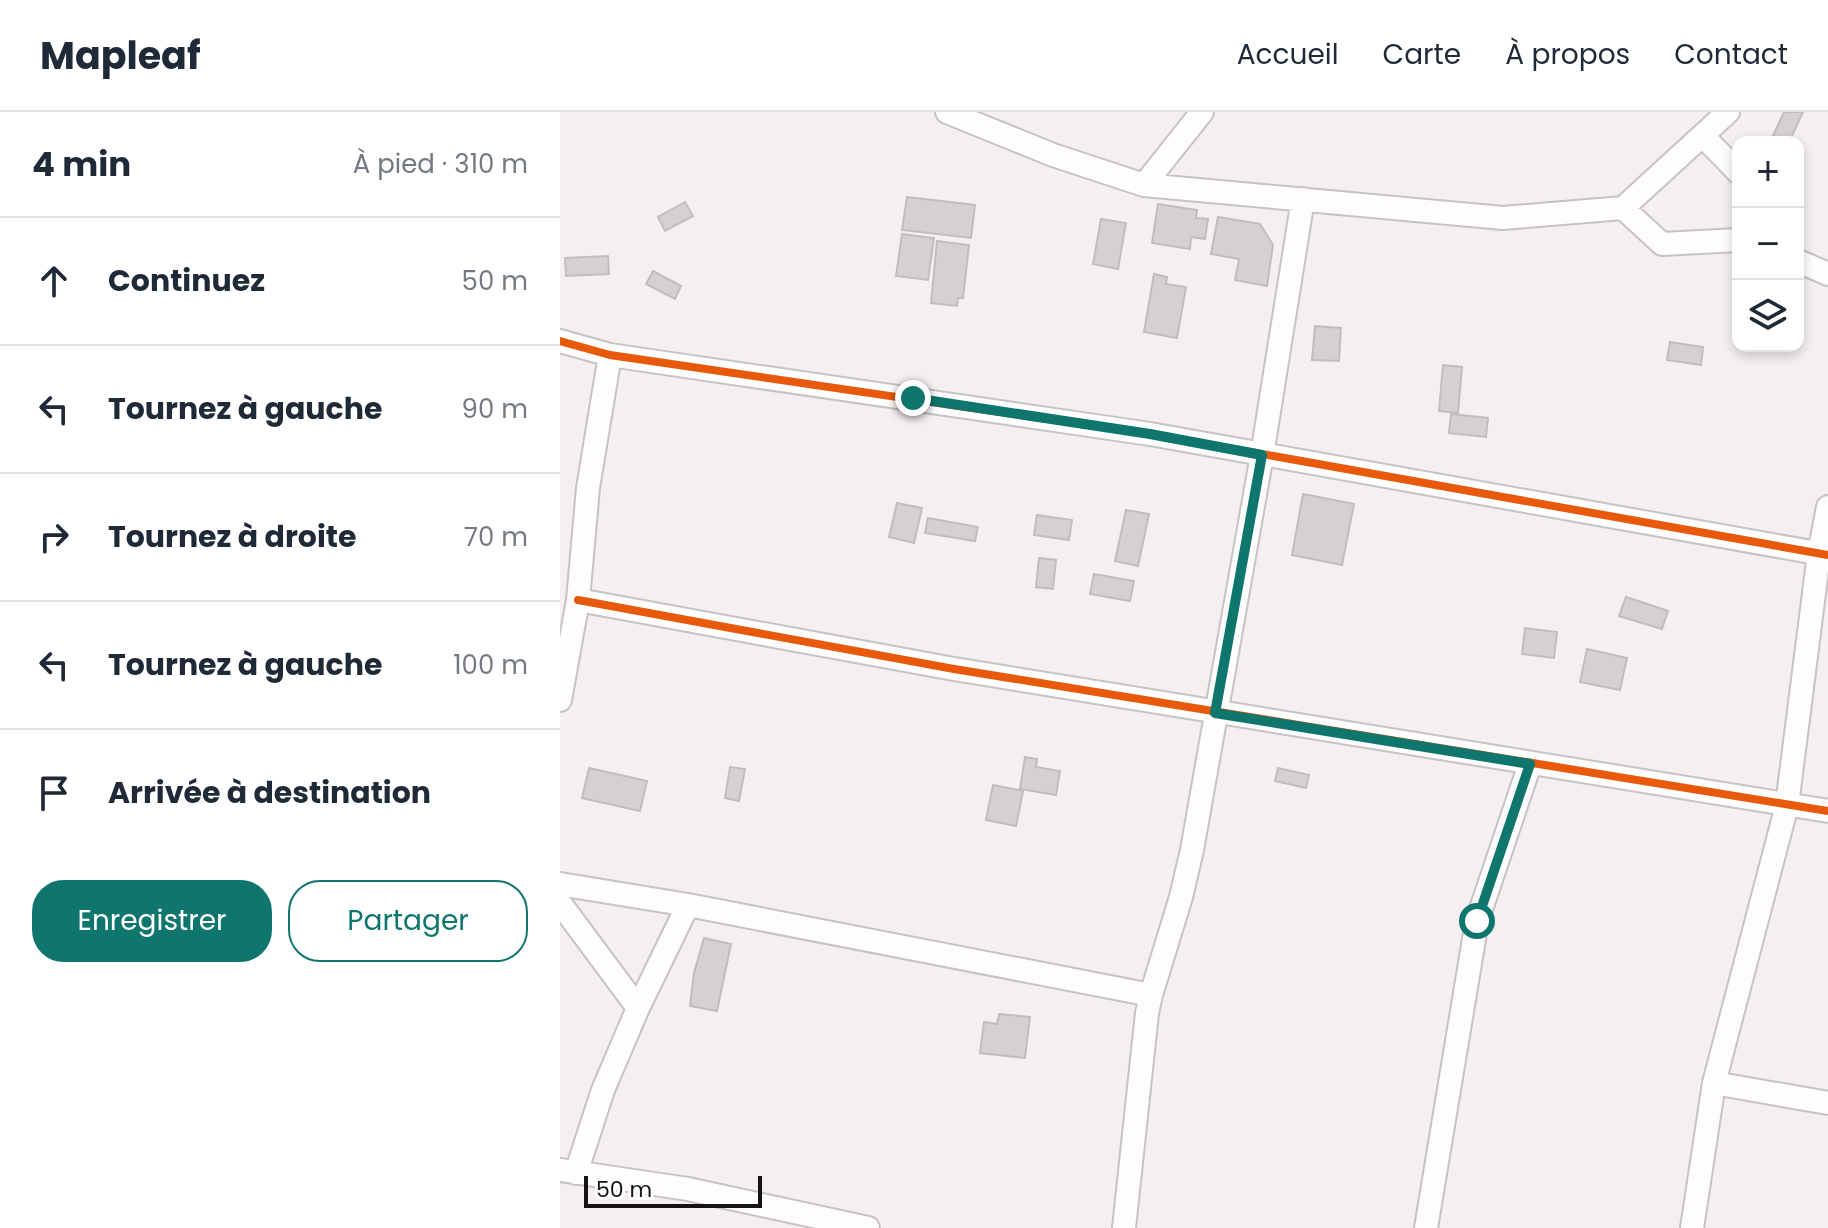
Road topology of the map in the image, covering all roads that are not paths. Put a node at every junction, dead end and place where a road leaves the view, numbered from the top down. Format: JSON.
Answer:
{"nodes":[{"id":1,"x":947,"y":112,"type":"edge"},
{"id":2,"x":1202,"y":112,"type":"edge"},
{"id":3,"x":1728,"y":112,"type":"edge"},
{"id":4,"x":1703,"y":136,"type":"junction"},
{"id":5,"x":1732,"y":166,"type":"edge"},
{"id":6,"x":1144,"y":185,"type":"junction"},
{"id":7,"x":1303,"y":199,"type":"junction"},
{"id":8,"x":1623,"y":208,"type":"junction"},
{"id":9,"x":1732,"y":240,"type":"edge"},
{"id":10,"x":1804,"y":264,"type":"edge"},
{"id":11,"x":1828,"y":274,"type":"edge"},
{"id":12,"x":560,"y":341,"type":"edge"},
{"id":13,"x":610,"y":355,"type":"junction"},
{"id":14,"x":1262,"y":455,"type":"junction"},
{"id":15,"x":1828,"y":507,"type":"edge"},
{"id":16,"x":1823,"y":555,"type":"edge"},
{"id":17,"x":578,"y":600,"type":"junction"},
{"id":18,"x":560,"y":700,"type":"edge"},
{"id":19,"x":1215,"y":713,"type":"junction"},
{"id":20,"x":1530,"y":764,"type":"junction"},
{"id":21,"x":1787,"y":805,"type":"junction"},
{"id":22,"x":1828,"y":811,"type":"edge"},
{"id":23,"x":560,"y":884,"type":"edge"},
{"id":24,"x":560,"y":903,"type":"edge"},
{"id":25,"x":688,"y":905,"type":"junction"},
{"id":26,"x":1151,"y":995,"type":"junction"},
{"id":27,"x":638,"y":1008,"type":"junction"},
{"id":28,"x":1714,"y":1083,"type":"junction"},
{"id":29,"x":1828,"y":1103,"type":"edge"},
{"id":30,"x":568,"y":1171,"type":"edge"},
{"id":31,"x":843,"y":1226,"type":"edge"},
{"id":32,"x":868,"y":1228,"type":"edge"},
{"id":33,"x":1124,"y":1228,"type":"edge"},
{"id":34,"x":1426,"y":1228,"type":"edge"},
{"id":35,"x":1692,"y":1228,"type":"edge"}],
"edges":[{"from":1,"to":6,"type":"street"},
{"from":2,"to":6,"type":"street"},
{"from":3,"to":4,"type":"street"},
{"from":4,"to":5,"type":"street"},
{"from":4,"to":8,"type":"street"},
{"from":6,"to":7,"type":"street"},
{"from":7,"to":8,"type":"street"},
{"from":7,"to":14,"type":"street"},
{"from":8,"to":9,"type":"street"},
{"from":10,"to":11,"type":"street"},
{"from":12,"to":13,"type":"street"},
{"from":13,"to":14,"type":"street"},
{"from":13,"to":17,"type":"street"},
{"from":14,"to":16,"type":"street"},
{"from":14,"to":19,"type":"street"},
{"from":15,"to":16,"type":"street"},
{"from":16,"to":21,"type":"street"},
{"from":17,"to":18,"type":"street"},
{"from":17,"to":19,"type":"street"},
{"from":19,"to":20,"type":"street"},
{"from":19,"to":26,"type":"street"},
{"from":20,"to":21,"type":"street"},
{"from":20,"to":34,"type":"street"},
{"from":21,"to":22,"type":"street"},
{"from":21,"to":28,"type":"street"},
{"from":23,"to":25,"type":"street"},
{"from":24,"to":27,"type":"street"},
{"from":25,"to":26,"type":"street"},
{"from":25,"to":27,"type":"street"},
{"from":26,"to":33,"type":"street"},
{"from":27,"to":30,"type":"street"},
{"from":28,"to":29,"type":"street"},
{"from":28,"to":35,"type":"street"},
{"from":30,"to":31,"type":"street"},
{"from":31,"to":32,"type":"street"}]}
